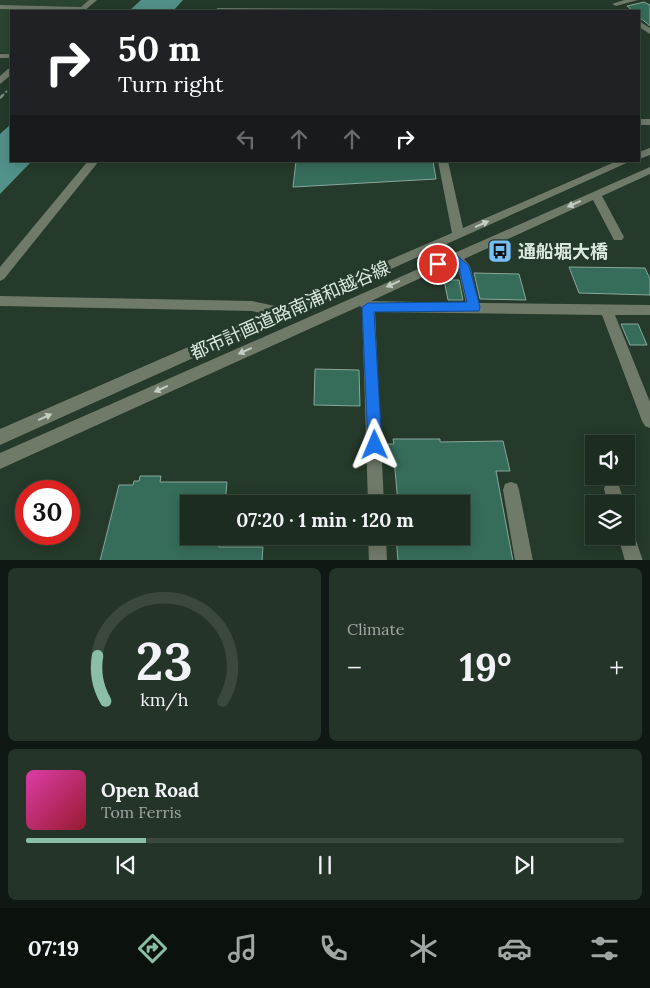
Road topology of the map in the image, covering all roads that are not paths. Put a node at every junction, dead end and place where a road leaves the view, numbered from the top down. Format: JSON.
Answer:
{"nodes":[{"id":1,"x":93,"y":0,"type":"edge"},
{"id":2,"x":227,"y":0,"type":"edge"},
{"id":3,"x":286,"y":0,"type":"edge"},
{"id":4,"x":634,"y":0,"type":"edge"},
{"id":5,"x":613,"y":2,"type":"edge"},
{"id":6,"x":0,"y":7,"type":"edge"},
{"id":7,"x":81,"y":10,"type":"edge"},
{"id":8,"x":219,"y":10,"type":"edge"},
{"id":9,"x":285,"y":10,"type":"junction"},
{"id":10,"x":341,"y":10,"type":"edge"},
{"id":11,"x":623,"y":10,"type":"edge"},
{"id":12,"x":640,"y":24,"type":"edge"},
{"id":13,"x":650,"y":32,"type":"edge"},
{"id":14,"x":10,"y":72,"type":"edge"},
{"id":15,"x":0,"y":81,"type":"edge"},
{"id":16,"x":93,"y":162,"type":"edge"},
{"id":17,"x":443,"y":162,"type":"edge"},
{"id":18,"x":624,"y":162,"type":"edge"},
{"id":19,"x":650,"y":170,"type":"edge"},
{"id":20,"x":596,"y":194,"type":"junction"},
{"id":21,"x":458,"y":234,"type":"junction"},
{"id":22,"x":618,"y":237,"type":"dead end"},
{"id":23,"x":454,"y":257,"type":"junction"},
{"id":24,"x":0,"y":276,"type":"edge"},
{"id":25,"x":0,"y":301,"type":"edge"},
{"id":26,"x":364,"y":303,"type":"junction"},
{"id":27,"x":474,"y":307,"type":"junction"},
{"id":28,"x":606,"y":309,"type":"junction"},
{"id":29,"x":650,"y":310,"type":"edge"},
{"id":30,"x":280,"y":313,"type":"junction"},
{"id":31,"x":650,"y":421,"type":"edge"},
{"id":32,"x":0,"y":436,"type":"edge"},
{"id":33,"x":0,"y":461,"type":"edge"},
{"id":34,"x":511,"y":490,"type":"dead end"},
{"id":35,"x":375,"y":495,"type":"edge"},
{"id":36,"x":377,"y":545,"type":"edge"},
{"id":37,"x":629,"y":545,"type":"edge"},
{"id":38,"x":378,"y":560,"type":"edge"},
{"id":39,"x":524,"y":560,"type":"edge"},
{"id":40,"x":634,"y":560,"type":"edge"}],
"edges":[{"from":1,"to":7,"type":"street"},
{"from":2,"to":8,"type":"street"},
{"from":3,"to":9,"type":"street"},
{"from":4,"to":5,"type":"street"},
{"from":5,"to":11,"type":"street"},
{"from":6,"to":7,"type":"street"},
{"from":8,"to":9,"type":"street"},
{"from":9,"to":10,"type":"street"},
{"from":12,"to":13,"type":"street"},
{"from":14,"to":15,"type":"street"},
{"from":16,"to":24,"type":"street"},
{"from":17,"to":21,"type":"street"},
{"from":21,"to":18,"type":"street","name":"都市計画道路南浦和越谷線","one_way":true},
{"from":19,"to":20,"type":"street","name":"都市計画道路南浦和越谷線"},
{"from":20,"to":22,"type":"street"},
{"from":20,"to":23,"type":"street","name":"都市計画道路南浦和越谷線","one_way":true},
{"from":21,"to":30,"type":"street","name":"都市計画道路南浦和越谷線"},
{"from":23,"to":26,"type":"street","name":"都市計画道路南浦和越谷線","one_way":true},
{"from":23,"to":27,"type":"street"},
{"from":25,"to":30,"type":"street"},
{"from":26,"to":27,"type":"street"},
{"from":26,"to":33,"type":"street","name":"都市計画道路南浦和越谷線","one_way":true},
{"from":26,"to":35,"type":"street"},
{"from":27,"to":28,"type":"street"},
{"from":28,"to":29,"type":"street"},
{"from":28,"to":31,"type":"street"},
{"from":32,"to":30,"type":"street","name":"都市計画道路南浦和越谷線","one_way":true},
{"from":34,"to":39,"type":"street"},
{"from":36,"to":38,"type":"street"},
{"from":37,"to":40,"type":"street"}]}
